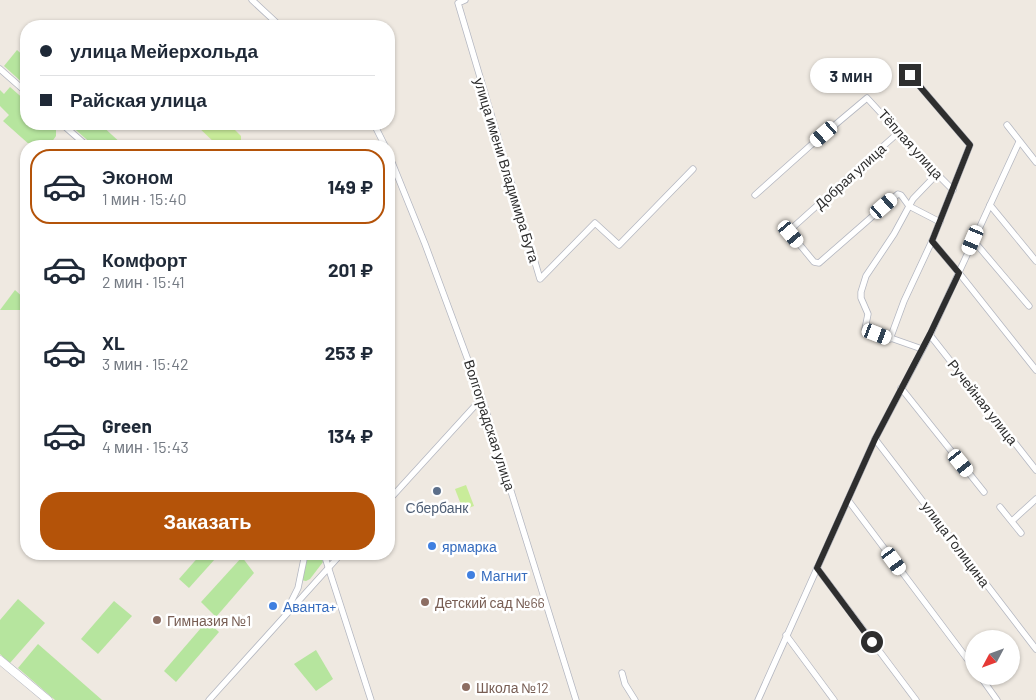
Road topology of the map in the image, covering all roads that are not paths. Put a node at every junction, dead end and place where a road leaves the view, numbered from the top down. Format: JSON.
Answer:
{"nodes":[{"id":1,"x":252,"y":0,"type":"edge"},
{"id":2,"x":465,"y":0,"type":"edge"},
{"id":3,"x":274,"y":20,"type":"edge"},
{"id":4,"x":0,"y":69,"type":"edge"},
{"id":5,"x":905,"y":69,"type":"dead end"},
{"id":6,"x":20,"y":87,"type":"edge"},
{"id":7,"x":1007,"y":125,"type":"dead end"},
{"id":8,"x":69,"y":130,"type":"edge"},
{"id":9,"x":899,"y":132,"type":"junction"},
{"id":10,"x":80,"y":140,"type":"edge"},
{"id":11,"x":1019,"y":142,"type":"junction"},
{"id":12,"x":1036,"y":162,"type":"edge"},
{"id":13,"x":693,"y":169,"type":"dead end"},
{"id":14,"x":395,"y":170,"type":"edge"},
{"id":15,"x":937,"y":174,"type":"junction"},
{"id":16,"x":953,"y":190,"type":"junction"},
{"id":17,"x":755,"y":195,"type":"dead end"},
{"id":18,"x":990,"y":205,"type":"junction"},
{"id":19,"x":909,"y":206,"type":"junction"},
{"id":20,"x":940,"y":222,"type":"junction"},
{"id":21,"x":973,"y":240,"type":"junction"},
{"id":22,"x":932,"y":241,"type":"junction"},
{"id":23,"x":1036,"y":261,"type":"edge"},
{"id":24,"x":959,"y":273,"type":"junction"},
{"id":25,"x":1029,"y":306,"type":"dead end"},
{"id":26,"x":930,"y":334,"type":"junction"},
{"id":27,"x":890,"y":339,"type":"junction"},
{"id":28,"x":922,"y":349,"type":"junction"},
{"id":29,"x":1036,"y":370,"type":"edge"},
{"id":30,"x":901,"y":388,"type":"junction"},
{"id":31,"x":482,"y":398,"type":"junction"},
{"id":32,"x":875,"y":439,"type":"junction"},
{"id":33,"x":1036,"y":470,"type":"edge"},
{"id":34,"x":984,"y":492,"type":"dead end"},
{"id":35,"x":395,"y":493,"type":"edge"},
{"id":36,"x":1036,"y":499,"type":"edge"},
{"id":37,"x":848,"y":500,"type":"junction"},
{"id":38,"x":1000,"y":507,"type":"dead end"},
{"id":39,"x":1012,"y":521,"type":"junction"},
{"id":40,"x":1021,"y":533,"type":"dead end"},
{"id":41,"x":304,"y":560,"type":"edge"},
{"id":42,"x":326,"y":560,"type":"edge"},
{"id":43,"x":335,"y":560,"type":"edge"},
{"id":44,"x":328,"y":568,"type":"junction"},
{"id":45,"x":817,"y":568,"type":"junction"},
{"id":46,"x":318,"y":580,"type":"junction"},
{"id":47,"x":298,"y":588,"type":"junction"},
{"id":48,"x":284,"y":616,"type":"junction"},
{"id":49,"x":786,"y":635,"type":"junction"},
{"id":50,"x":1036,"y":649,"type":"edge"},
{"id":51,"x":965,"y":656,"type":"edge"},
{"id":52,"x":0,"y":660,"type":"edge"},
{"id":53,"x":622,"y":673,"type":"dead end"},
{"id":54,"x":986,"y":685,"type":"edge"},
{"id":55,"x":48,"y":700,"type":"edge"},
{"id":56,"x":209,"y":700,"type":"edge"},
{"id":57,"x":370,"y":700,"type":"edge"},
{"id":58,"x":576,"y":700,"type":"edge"},
{"id":59,"x":634,"y":700,"type":"edge"},
{"id":60,"x":758,"y":700,"type":"edge"},
{"id":61,"x":834,"y":700,"type":"edge"},
{"id":62,"x":916,"y":700,"type":"edge"},
{"id":63,"x":997,"y":700,"type":"edge"}],
"edges":[{"from":1,"to":3,"type":"street"},
{"from":2,"to":13,"type":"street","name":"улица имени Владимира Бута"},
{"from":4,"to":6,"type":"street"},
{"from":5,"to":16,"type":"street"},
{"from":7,"to":11,"type":"street"},
{"from":8,"to":10,"type":"street"},
{"from":9,"to":15,"type":"street","name":"Тёплая улица"},
{"from":9,"to":17,"type":"street","name":"Тёплая улица"},
{"from":9,"to":19,"type":"street","name":"Добрая улица"},
{"from":11,"to":12,"type":"street"},
{"from":11,"to":18,"type":"street"},
{"from":14,"to":31,"type":"street","name":"Волгоградская улица"},
{"from":15,"to":16,"type":"street","name":"Тёплая улица"},
{"from":15,"to":19,"type":"street"},
{"from":16,"to":20,"type":"street"},
{"from":18,"to":21,"type":"street"},
{"from":18,"to":23,"type":"street"},
{"from":19,"to":20,"type":"street"},
{"from":19,"to":27,"type":"street"},
{"from":20,"to":22,"type":"street"},
{"from":21,"to":24,"type":"street"},
{"from":21,"to":25,"type":"street"},
{"from":22,"to":24,"type":"street"},
{"from":22,"to":27,"type":"street"},
{"from":24,"to":26,"type":"street"},
{"from":24,"to":29,"type":"street"},
{"from":26,"to":28,"type":"street"},
{"from":26,"to":33,"type":"street","name":"Ручейная улица"},
{"from":27,"to":28,"type":"street"},
{"from":28,"to":30,"type":"street"},
{"from":30,"to":32,"type":"street"},
{"from":30,"to":34,"type":"street"},
{"from":31,"to":35,"type":"street"},
{"from":31,"to":58,"type":"street","name":"Волгоградская улица"},
{"from":32,"to":37,"type":"street"},
{"from":32,"to":50,"type":"street","name":"улица Голицина"},
{"from":36,"to":39,"type":"street"},
{"from":37,"to":45,"type":"street"},
{"from":37,"to":51,"type":"street"},
{"from":38,"to":39,"type":"street"},
{"from":39,"to":40,"type":"street"},
{"from":41,"to":47,"type":"street"},
{"from":42,"to":44,"type":"street"},
{"from":43,"to":44,"type":"street"},
{"from":44,"to":46,"type":"street"},
{"from":44,"to":57,"type":"street"},
{"from":45,"to":49,"type":"street"},
{"from":45,"to":62,"type":"street"},
{"from":46,"to":47,"type":"street"},
{"from":46,"to":48,"type":"street"},
{"from":47,"to":48,"type":"street"},
{"from":48,"to":56,"type":"street"},
{"from":49,"to":60,"type":"street"},
{"from":49,"to":61,"type":"street"},
{"from":52,"to":55,"type":"street"},
{"from":53,"to":59,"type":"street"},
{"from":54,"to":63,"type":"street"}]}
